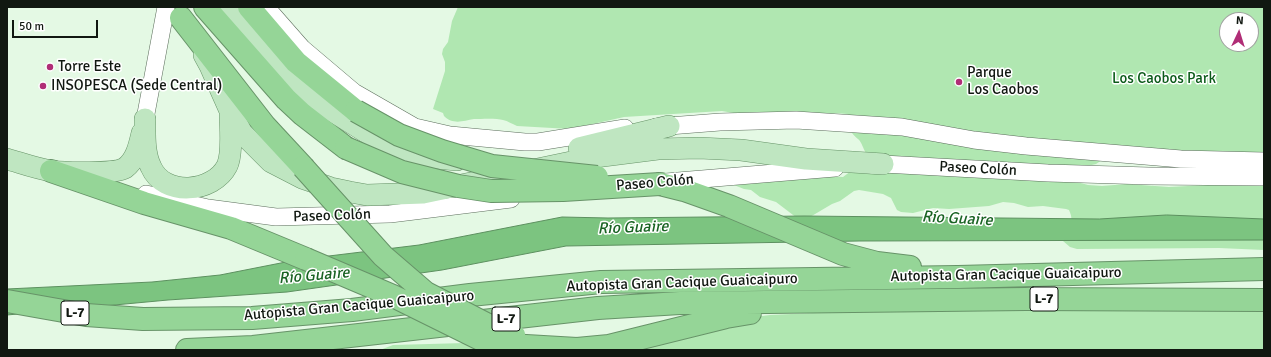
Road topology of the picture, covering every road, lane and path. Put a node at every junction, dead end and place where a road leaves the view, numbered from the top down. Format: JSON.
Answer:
{"nodes":[{"id":1,"x":205,"y":7,"type":"edge"},
{"id":2,"x":226,"y":7,"type":"edge"},
{"id":3,"x":249,"y":7,"type":"edge"},
{"id":4,"x":266,"y":7,"type":"edge"},
{"id":5,"x":174,"y":12,"type":"edge"},
{"id":6,"x":230,"y":111,"type":"junction"},
{"id":7,"x":145,"y":119,"type":"junction"},
{"id":8,"x":669,"y":126,"type":"junction"},
{"id":9,"x":7,"y":159,"type":"edge"},
{"id":10,"x":1264,"y":161,"type":"edge"},
{"id":11,"x":883,"y":164,"type":"junction"},
{"id":12,"x":51,"y":171,"type":"junction"},
{"id":13,"x":1264,"y":177,"type":"edge"},
{"id":14,"x":660,"y":184,"type":"junction"},
{"id":15,"x":1264,"y":269,"type":"edge"},
{"id":16,"x":958,"y":277,"type":"junction"},
{"id":17,"x":1264,"y":300,"type":"edge"},
{"id":18,"x":7,"y":301,"type":"edge"},
{"id":19,"x":825,"y":302,"type":"junction"},
{"id":20,"x":512,"y":340,"type":"junction"},
{"id":21,"x":577,"y":349,"type":"edge"},
{"id":22,"x":187,"y":350,"type":"edge"}],
"edges":[{"from":1,"to":14,"type":"highway","bridge":true},
{"from":2,"to":8,"type":"main road"},
{"from":3,"to":14,"type":"highway","bridge":true},
{"from":4,"to":8,"type":"street","name":"Paseo Colón"},
{"from":5,"to":6,"type":"main road"},
{"from":5,"to":7,"type":"street"},
{"from":5,"to":20,"type":"highway","bridge":true},
{"from":6,"to":7,"type":"main road"},
{"from":6,"to":11,"type":"main road"},
{"from":7,"to":12,"type":"main road"},
{"from":8,"to":10,"type":"street","name":"Paseo Colón"},
{"from":9,"to":12,"type":"main road"},
{"from":11,"to":12,"type":"street","name":"Paseo Colón"},
{"from":11,"to":13,"type":"street","name":"Paseo Colón"},
{"from":12,"to":20,"type":"highway","bridge":true},
{"from":14,"to":16,"type":"highway"},
{"from":15,"to":16,"type":"highway","name":"Autopista Gran Cacique Guaicaipuro","number":"L-7"},
{"from":16,"to":18,"type":"highway","name":"Autopista Gran Cacique Guaicaipuro","number":"L-7"},
{"from":17,"to":19,"type":"highway","name":"Autopista Gran Cacique Guaicaipuro","number":"L-7"},
{"from":19,"to":21,"type":"highway"},
{"from":19,"to":22,"type":"highway","name":"Autopista Gran Cacique Guaicaipuro","number":"L-7"},
{"from":20,"to":21,"type":"highway"}]}
